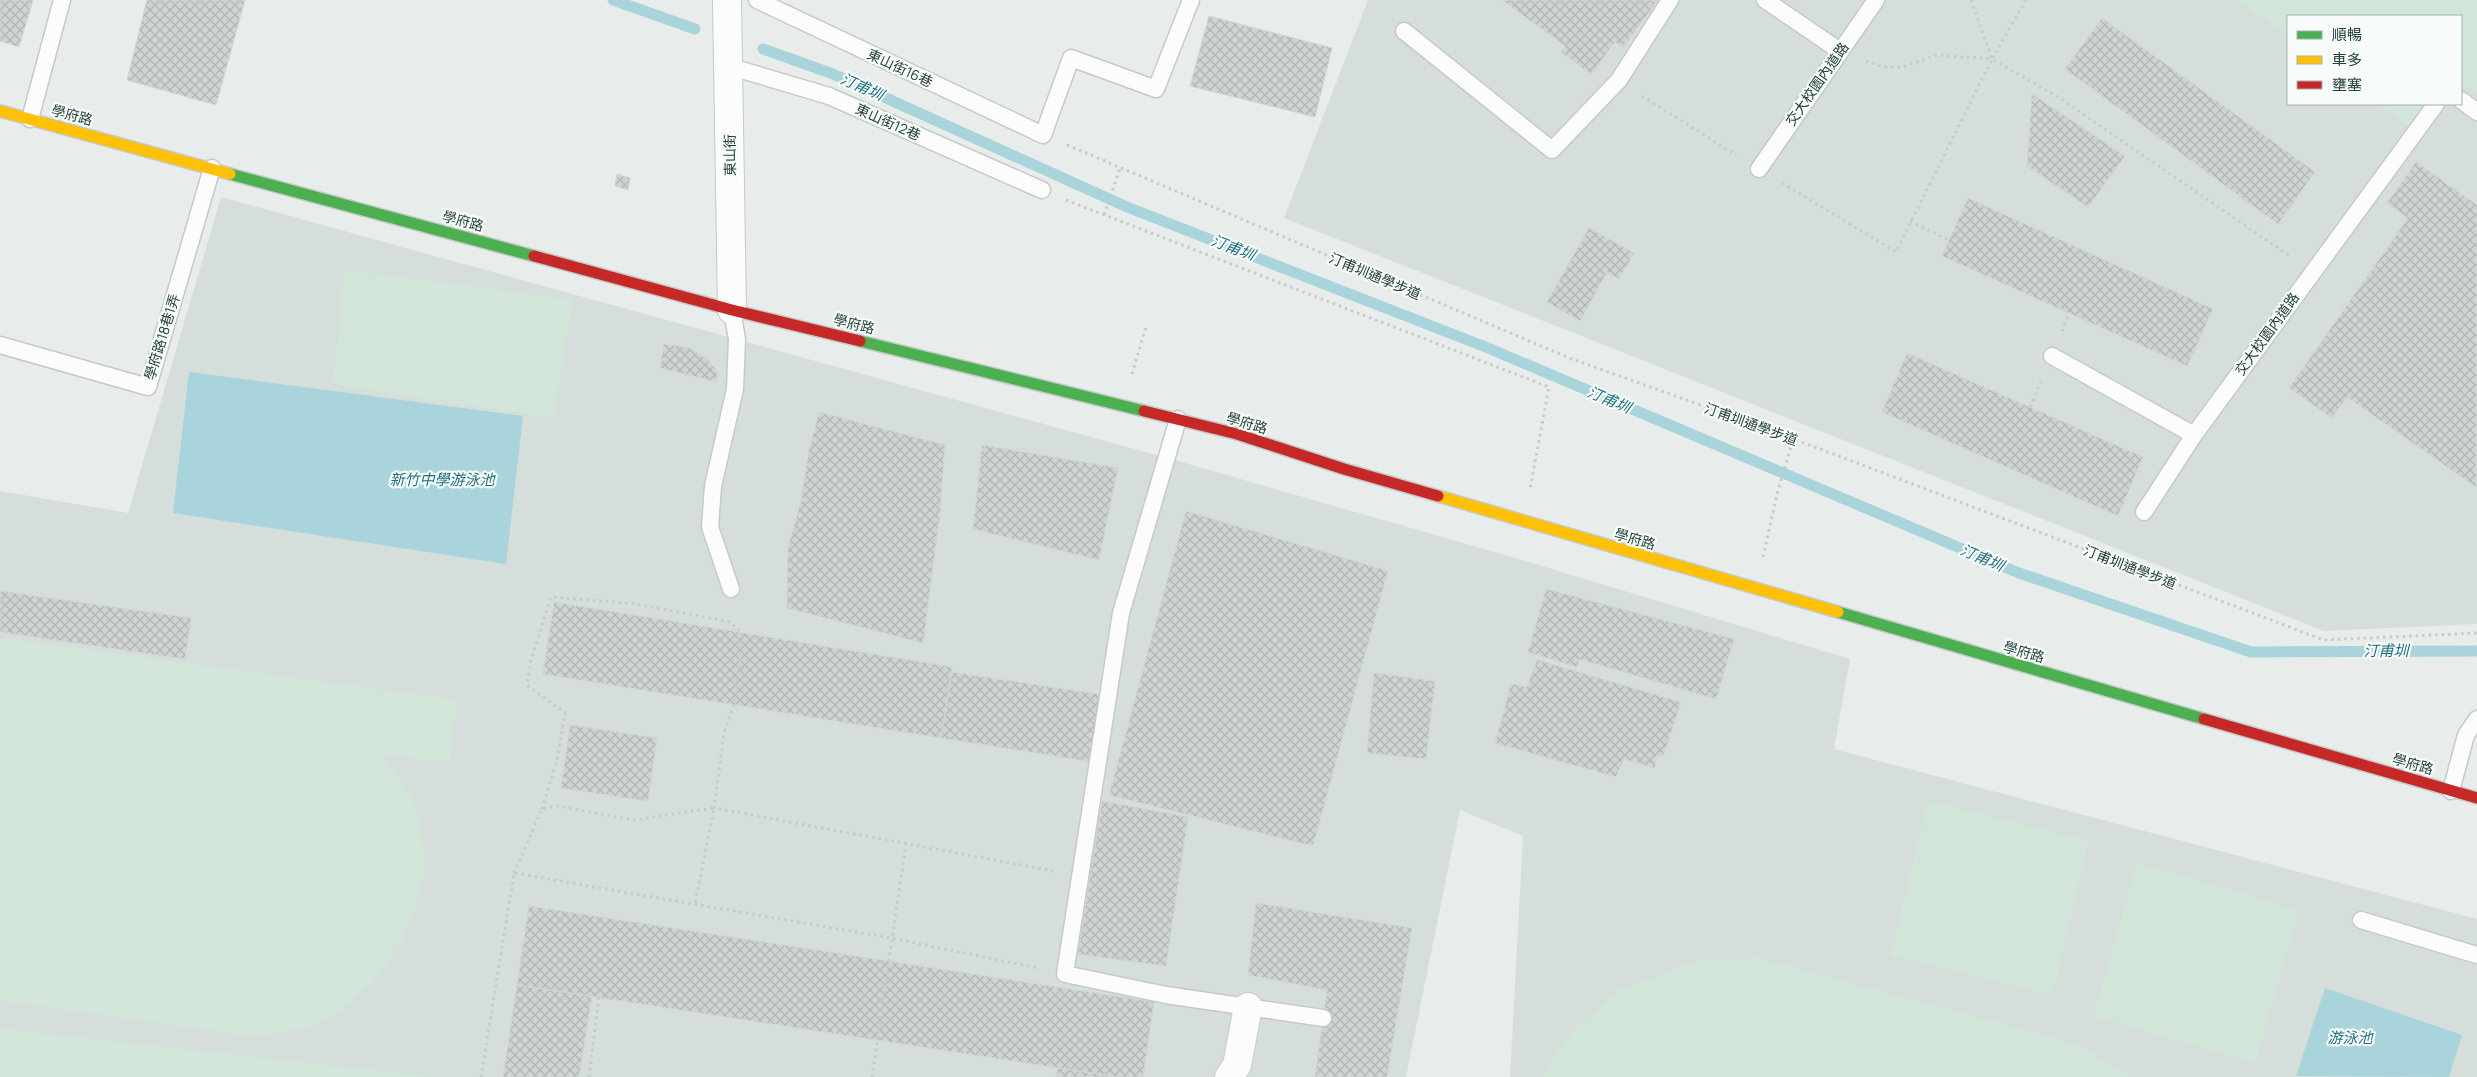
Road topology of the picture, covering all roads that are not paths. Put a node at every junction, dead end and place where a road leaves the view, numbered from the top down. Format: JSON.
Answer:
{"nodes":[{"id":1,"x":62,"y":0,"type":"edge"},
{"id":2,"x":727,"y":0,"type":"edge"},
{"id":3,"x":757,"y":0,"type":"edge"},
{"id":4,"x":1191,"y":0,"type":"edge"},
{"id":5,"x":1670,"y":0,"type":"edge"},
{"id":6,"x":1765,"y":0,"type":"edge"},
{"id":7,"x":1876,"y":0,"type":"edge"},
{"id":8,"x":1404,"y":31,"type":"dead end"},
{"id":9,"x":1840,"y":51,"type":"junction"},
{"id":10,"x":728,"y":66,"type":"junction"},
{"id":11,"x":2462,"y":101,"type":"edge"},
{"id":12,"x":2435,"y":105,"type":"edge"},
{"id":13,"x":0,"y":111,"type":"edge"},
{"id":14,"x":2477,"y":112,"type":"edge"},
{"id":15,"x":30,"y":119,"type":"junction"},
{"id":16,"x":212,"y":168,"type":"junction"},
{"id":17,"x":1759,"y":169,"type":"dead end"},
{"id":18,"x":1042,"y":190,"type":"road end"},
{"id":19,"x":732,"y":310,"type":"junction"},
{"id":20,"x":0,"y":345,"type":"edge"},
{"id":21,"x":2052,"y":356,"type":"dead end"},
{"id":22,"x":1178,"y":419,"type":"junction"},
{"id":23,"x":2194,"y":435,"type":"junction"},
{"id":24,"x":2144,"y":512,"type":"dead end"},
{"id":25,"x":730,"y":589,"type":"dead end"},
{"id":26,"x":2477,"y":719,"type":"edge"},
{"id":27,"x":2451,"y":791,"type":"junction"},
{"id":28,"x":2477,"y":798,"type":"edge"},
{"id":29,"x":2361,"y":920,"type":"dead end"},
{"id":30,"x":2477,"y":955,"type":"edge"},
{"id":31,"x":1248,"y":1007,"type":"junction"},
{"id":32,"x":1324,"y":1018,"type":"dead end"},
{"id":33,"x":1228,"y":1077,"type":"edge"}],
"edges":[{"from":1,"to":15,"type":"lane"},
{"from":2,"to":10,"type":"street","name":"東山街"},
{"from":3,"to":4,"type":"lane","name":"東山街16巷"},
{"from":5,"to":8,"type":"lane"},
{"from":6,"to":9,"type":"lane"},
{"from":7,"to":9,"type":"lane","name":"交大校園內道路"},
{"from":9,"to":17,"type":"lane","name":"交大校園內道路"},
{"from":10,"to":18,"type":"lane","name":"東山街12巷"},
{"from":10,"to":19,"type":"street","name":"東山街"},
{"from":11,"to":14,"type":"lane"},
{"from":12,"to":23,"type":"lane","name":"交大校園內道路"},
{"from":13,"to":15,"type":"street","name":"學府路"},
{"from":15,"to":16,"type":"street","name":"學府路"},
{"from":16,"to":19,"type":"street","name":"學府路"},
{"from":16,"to":20,"type":"lane","name":"學府路18巷1弄"},
{"from":19,"to":22,"type":"street","name":"學府路"},
{"from":19,"to":25,"type":"lane"},
{"from":21,"to":23,"type":"lane"},
{"from":22,"to":27,"type":"street","name":"學府路"},
{"from":22,"to":31,"type":"lane"},
{"from":23,"to":24,"type":"lane","name":"交大校園內道路"},
{"from":26,"to":27,"type":"lane"},
{"from":27,"to":28,"type":"street","name":"學府路"},
{"from":29,"to":30,"type":"lane"},
{"from":31,"to":32,"type":"lane"},
{"from":31,"to":33,"type":"street"}]}
